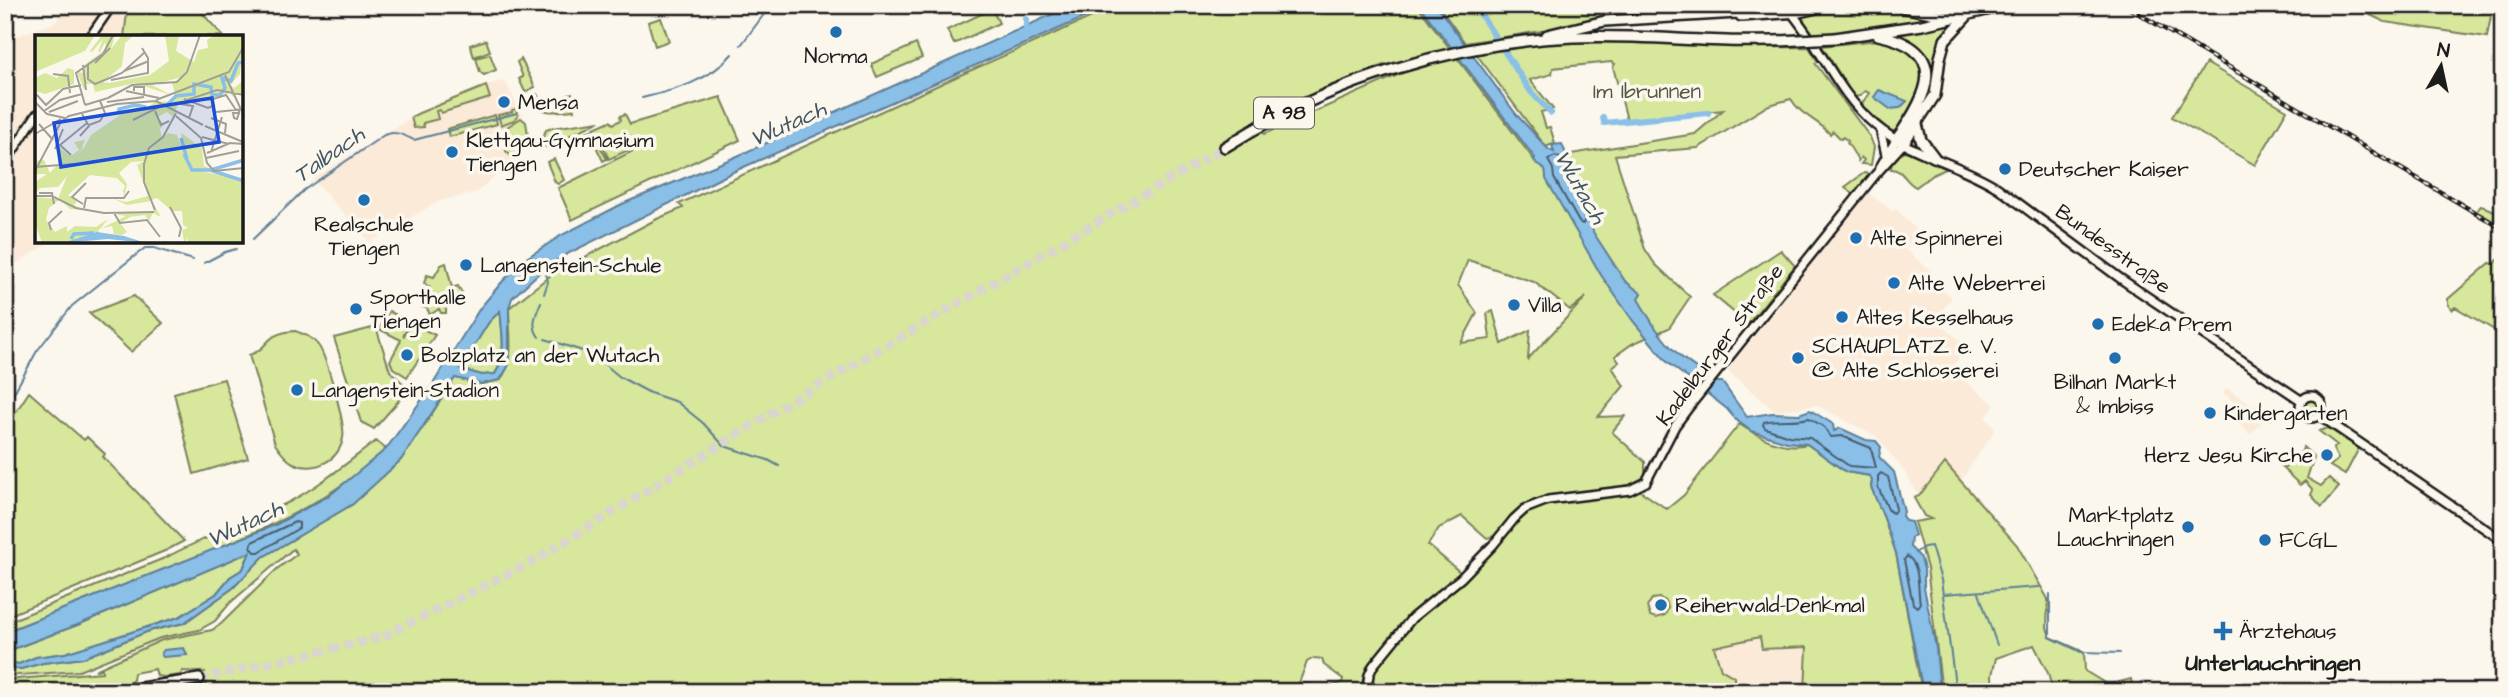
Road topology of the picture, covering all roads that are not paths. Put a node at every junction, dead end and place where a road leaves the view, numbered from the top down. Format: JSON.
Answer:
{"nodes":[{"id":1,"x":112,"y":5,"type":"edge"},
{"id":2,"x":1753,"y":5,"type":"edge"},
{"id":3,"x":1829,"y":5,"type":"edge"},
{"id":4,"x":1892,"y":5,"type":"edge"},
{"id":5,"x":1996,"y":8,"type":"dead end"},
{"id":6,"x":1788,"y":9,"type":"edge"},
{"id":7,"x":1968,"y":15,"type":"junction"},
{"id":8,"x":1956,"y":18,"type":"junction"},
{"id":9,"x":1624,"y":20,"type":"junction"},
{"id":10,"x":1869,"y":34,"type":"junction"},
{"id":11,"x":91,"y":35,"type":"edge"},
{"id":12,"x":1529,"y":40,"type":"junction"},
{"id":13,"x":35,"y":117,"type":"edge"},
{"id":14,"x":1917,"y":124,"type":"junction"},
{"id":15,"x":1880,"y":129,"type":"junction"},
{"id":16,"x":1900,"y":142,"type":"junction"},
{"id":17,"x":1226,"y":147,"type":"tunnel mouth"},
{"id":18,"x":1886,"y":156,"type":"junction"},
{"id":19,"x":1934,"y":157,"type":"junction"},
{"id":20,"x":5,"y":163,"type":"edge"},
{"id":21,"x":1877,"y":173,"type":"junction"},
{"id":22,"x":2302,"y":401,"type":"junction"},
{"id":23,"x":2319,"y":415,"type":"junction"},
{"id":24,"x":2503,"y":541,"type":"edge"},
{"id":25,"x":199,"y":679,"type":"tunnel mouth"},
{"id":26,"x":116,"y":692,"type":"edge"},
{"id":27,"x":1366,"y":692,"type":"edge"}],
"edges":[{"from":1,"to":11,"type":"main road"},
{"from":2,"to":9,"type":"highway"},
{"from":3,"to":6,"type":"highway"},
{"from":4,"to":8,"type":"highway"},
{"from":5,"to":7,"type":"highway","number":"A 98"},
{"from":6,"to":9,"type":"highway"},
{"from":6,"to":15,"type":"main road","name":"Bundesstraße"},
{"from":7,"to":8,"type":"highway","number":"A 98"},
{"from":7,"to":14,"type":"highway"},
{"from":8,"to":10,"type":"highway","number":"A 98"},
{"from":9,"to":12,"type":"highway"},
{"from":10,"to":12,"type":"highway","number":"A 98","bridge":true},
{"from":10,"to":16,"type":"highway"},
{"from":12,"to":17,"type":"highway","number":"A 98"},
{"from":13,"to":20,"type":"main road"},
{"from":14,"to":16,"type":"highway"},
{"from":14,"to":19,"type":"highway"},
{"from":15,"to":16,"type":"main road","name":"Bundesstraße"},
{"from":15,"to":18,"type":"main road"},
{"from":16,"to":18,"type":"main road","name":"Kadelburger Straße"},
{"from":16,"to":19,"type":"main road","name":"Bundesstraße"},
{"from":16,"to":21,"type":"main road","name":"Kadelburger Straße"},
{"from":18,"to":21,"type":"main road","name":"Kadelburger Straße"},
{"from":19,"to":22,"type":"main road","name":"Bundesstraße"},
{"from":21,"to":27,"type":"main road","name":"Kadelburger Straße"},
{"from":22,"to":23,"type":"main road"},
{"from":22,"to":23,"type":"main road"},
{"from":23,"to":24,"type":"main road"},
{"from":25,"to":26,"type":"highway"}]}
